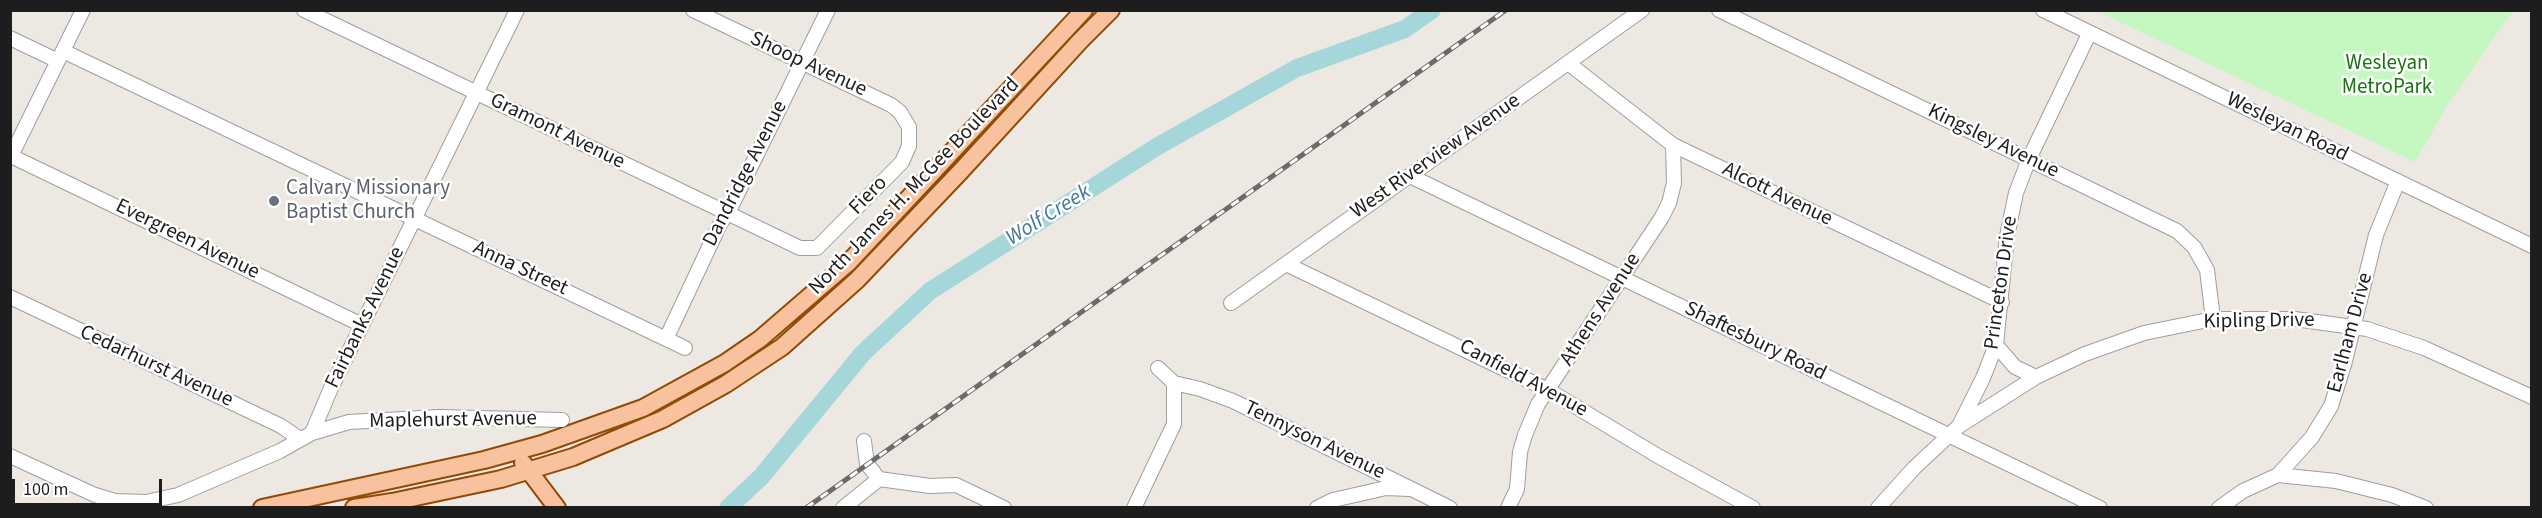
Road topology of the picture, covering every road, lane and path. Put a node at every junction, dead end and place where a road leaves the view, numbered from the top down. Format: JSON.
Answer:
{"nodes":[{"id":1,"x":83,"y":10,"type":"edge"},
{"id":2,"x":304,"y":10,"type":"edge"},
{"id":3,"x":517,"y":10,"type":"edge"},
{"id":4,"x":693,"y":10,"type":"edge"},
{"id":5,"x":828,"y":10,"type":"edge"},
{"id":6,"x":1111,"y":10,"type":"edge"},
{"id":7,"x":1642,"y":10,"type":"edge"},
{"id":8,"x":1719,"y":10,"type":"edge"},
{"id":9,"x":2043,"y":10,"type":"edge"},
{"id":10,"x":1077,"y":13,"type":"edge"},
{"id":11,"x":1091,"y":30,"type":"junction"},
{"id":12,"x":2089,"y":34,"type":"junction"},
{"id":13,"x":10,"y":38,"type":"edge"},
{"id":14,"x":60,"y":56,"type":"junction"},
{"id":15,"x":802,"y":62,"type":"junction"},
{"id":16,"x":1568,"y":63,"type":"junction"},
{"id":17,"x":476,"y":93,"type":"junction"},
{"id":18,"x":909,"y":132,"type":"joint"},
{"id":19,"x":1673,"y":145,"type":"junction"},
{"id":20,"x":11,"y":157,"type":"edge"},
{"id":21,"x":2029,"y":159,"type":"junction"},
{"id":22,"x":1410,"y":177,"type":"junction"},
{"id":23,"x":2398,"y":181,"type":"junction"},
{"id":24,"x":727,"y":213,"type":"junction"},
{"id":25,"x":415,"y":219,"type":"junction"},
{"id":26,"x":2532,"y":246,"type":"edge"},
{"id":27,"x":811,"y":249,"type":"joint"},
{"id":28,"x":1286,"y":264,"type":"junction"},
{"id":29,"x":1622,"y":278,"type":"junction"},
{"id":30,"x":10,"y":297,"type":"edge"},
{"id":31,"x":2002,"y":302,"type":"junction"},
{"id":32,"x":1231,"y":303,"type":"dead end"},
{"id":33,"x":2213,"y":319,"type":"junction"},
{"id":34,"x":362,"y":325,"type":"junction"},
{"id":35,"x":2353,"y":327,"type":"junction"},
{"id":36,"x":666,"y":339,"type":"junction"},
{"id":37,"x":1996,"y":345,"type":"junction"},
{"id":38,"x":685,"y":348,"type":"dead end"},
{"id":39,"x":1158,"y":368,"type":"dead end"},
{"id":40,"x":2036,"y":377,"type":"junction"},
{"id":41,"x":1174,"y":383,"type":"junction"},
{"id":42,"x":1548,"y":390,"type":"junction"},
{"id":43,"x":2532,"y":397,"type":"edge"},
{"id":44,"x":562,"y":420,"type":"dead end"},
{"id":45,"x":1954,"y":430,"type":"junction"},
{"id":46,"x":306,"y":436,"type":"junction"},
{"id":47,"x":864,"y":441,"type":"dead end"},
{"id":48,"x":515,"y":452,"type":"junction"},
{"id":49,"x":10,"y":456,"type":"edge"},
{"id":50,"x":529,"y":471,"type":"junction"},
{"id":51,"x":2278,"y":475,"type":"junction"},
{"id":52,"x":879,"y":479,"type":"junction"},
{"id":53,"x":1517,"y":489,"type":"junction"},
{"id":54,"x":1414,"y":490,"type":"junction"},
{"id":55,"x":262,"y":507,"type":"edge"},
{"id":56,"x":354,"y":507,"type":"edge"},
{"id":57,"x":557,"y":507,"type":"edge"},
{"id":58,"x":843,"y":507,"type":"edge"},
{"id":59,"x":1004,"y":507,"type":"edge"},
{"id":60,"x":1134,"y":507,"type":"edge"},
{"id":61,"x":1317,"y":507,"type":"edge"},
{"id":62,"x":1450,"y":507,"type":"edge"},
{"id":63,"x":1508,"y":507,"type":"edge"},
{"id":64,"x":1521,"y":507,"type":"edge"},
{"id":65,"x":1753,"y":507,"type":"edge"},
{"id":66,"x":1878,"y":507,"type":"edge"},
{"id":67,"x":2100,"y":507,"type":"edge"},
{"id":68,"x":2219,"y":507,"type":"edge"},
{"id":69,"x":2426,"y":507,"type":"edge"}],
"edges":[{"from":1,"to":14,"type":"street"},
{"from":2,"to":17,"type":"street","name":"Gramont Avenue"},
{"from":3,"to":17,"type":"street","name":"Fairbanks Avenue"},
{"from":4,"to":15,"type":"street","name":"Shoop Avenue"},
{"from":5,"to":15,"type":"street","name":"Dandridge Avenue"},
{"from":6,"to":11,"type":"main road","name":"North James H. McGee Boulevard"},
{"from":7,"to":16,"type":"street","name":"West Riverview Avenue"},
{"from":8,"to":21,"type":"street","name":"Kingsley Avenue"},
{"from":9,"to":12,"type":"street","name":"Wesleyan Road"},
{"from":10,"to":11,"type":"street"},
{"from":10,"to":48,"type":"main road","name":"North James H. McGee Boulevard"},
{"from":11,"to":50,"type":"main road","name":"North James H. McGee Boulevard"},
{"from":12,"to":21,"type":"street","name":"Princeton Drive"},
{"from":12,"to":23,"type":"street","name":"Wesleyan Road"},
{"from":13,"to":14,"type":"street","name":"Anna Street"},
{"from":14,"to":20,"type":"street"},
{"from":14,"to":25,"type":"street","name":"Anna Street"},
{"from":15,"to":18,"type":"street","name":"Shoop Avenue"},
{"from":15,"to":24,"type":"street","name":"Dandridge Avenue"},
{"from":16,"to":19,"type":"street","name":"Alcott Avenue"},
{"from":16,"to":22,"type":"street","name":"West Riverview Avenue"},
{"from":17,"to":24,"type":"street","name":"Gramont Avenue"},
{"from":17,"to":25,"type":"street","name":"Fairbanks Avenue"},
{"from":18,"to":27,"type":"street","name":"Fiero"},
{"from":19,"to":29,"type":"street","name":"Athens Avenue"},
{"from":19,"to":31,"type":"street","name":"Alcott Avenue"},
{"from":20,"to":34,"type":"street","name":"Evergreen Avenue"},
{"from":21,"to":31,"type":"street","name":"Princeton Drive"},
{"from":21,"to":33,"type":"street","name":"Kingsley Avenue"},
{"from":22,"to":28,"type":"street","name":"West Riverview Avenue"},
{"from":22,"to":29,"type":"street","name":"Shaftesbury Road"},
{"from":23,"to":26,"type":"street","name":"Wesleyan Road"},
{"from":23,"to":35,"type":"street","name":"Earlham Drive"},
{"from":24,"to":27,"type":"street","name":"Gramont Avenue"},
{"from":24,"to":36,"type":"street","name":"Dandridge Avenue"},
{"from":25,"to":34,"type":"street","name":"Fairbanks Avenue"},
{"from":25,"to":36,"type":"street","name":"Anna Street"},
{"from":28,"to":32,"type":"street","name":"West Riverview Avenue"},
{"from":28,"to":42,"type":"street","name":"Canfield Avenue"},
{"from":29,"to":42,"type":"street","name":"Athens Avenue"},
{"from":29,"to":45,"type":"street","name":"Shaftesbury Road"},
{"from":30,"to":46,"type":"street","name":"Cedarhurst Avenue"},
{"from":31,"to":37,"type":"street","name":"Princeton Drive"},
{"from":33,"to":35,"type":"street","name":"Kipling Drive"},
{"from":33,"to":40,"type":"street","name":"Kipling Drive"},
{"from":34,"to":46,"type":"street","name":"Fairbanks Avenue"},
{"from":35,"to":43,"type":"street","name":"Kipling Drive"},
{"from":35,"to":51,"type":"street","name":"Earlham Drive"},
{"from":36,"to":38,"type":"street","name":"Anna Street"},
{"from":37,"to":40,"type":"street"},
{"from":37,"to":45,"type":"street","name":"Princeton Drive"},
{"from":39,"to":41,"type":"street"},
{"from":40,"to":45,"type":"street","name":"Kipling Drive"},
{"from":41,"to":54,"type":"street","name":"Tennyson Avenue"},
{"from":41,"to":60,"type":"street"},
{"from":42,"to":53,"type":"street","name":"Athens Avenue"},
{"from":42,"to":65,"type":"street","name":"Canfield Avenue"},
{"from":44,"to":46,"type":"street","name":"Maplehurst Avenue"},
{"from":45,"to":66,"type":"street","name":"Princeton Drive"},
{"from":45,"to":67,"type":"street","name":"Shaftesbury Road"},
{"from":46,"to":49,"type":"street","name":"Maplehurst Avenue"},
{"from":47,"to":52,"type":"street"},
{"from":48,"to":50,"type":"main road"},
{"from":48,"to":55,"type":"main road","name":"North James H. McGee Boulevard"},
{"from":50,"to":56,"type":"main road","name":"North James H. McGee Boulevard"},
{"from":50,"to":57,"type":"main road"},
{"from":51,"to":68,"type":"street","name":"Earlham Drive"},
{"from":51,"to":69,"type":"street"},
{"from":52,"to":58,"type":"street"},
{"from":52,"to":59,"type":"street"},
{"from":53,"to":63,"type":"street","name":"Athens Avenue"},
{"from":53,"to":64,"type":"street"},
{"from":54,"to":61,"type":"street"},
{"from":54,"to":62,"type":"street","name":"Tennyson Avenue"}]}
